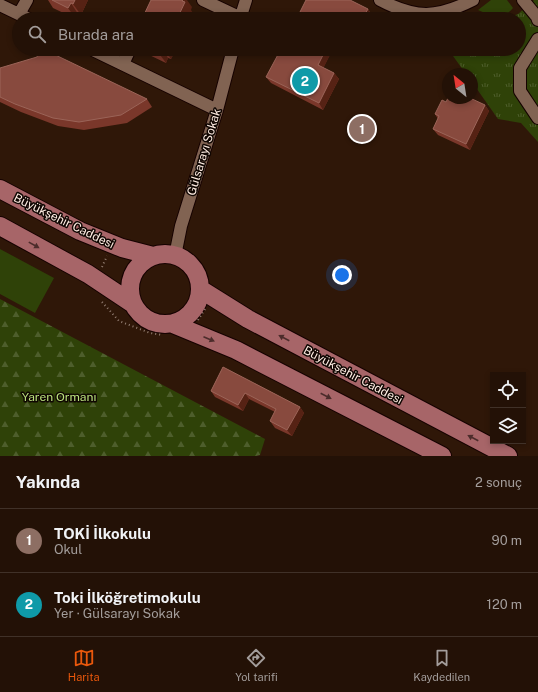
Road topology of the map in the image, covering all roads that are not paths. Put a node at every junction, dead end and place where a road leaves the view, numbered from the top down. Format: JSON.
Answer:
{"nodes":[{"id":1,"x":27,"y":0,"type":"edge"},
{"id":2,"x":203,"y":0,"type":"edge"},
{"id":3,"x":246,"y":0,"type":"edge"},
{"id":4,"x":380,"y":0,"type":"edge"},
{"id":5,"x":473,"y":0,"type":"edge"},
{"id":6,"x":523,"y":0,"type":"edge"},
{"id":7,"x":0,"y":5,"type":"edge"},
{"id":8,"x":14,"y":12,"type":"edge"},
{"id":9,"x":25,"y":12,"type":"edge"},
{"id":10,"x":228,"y":12,"type":"edge"},
{"id":11,"x":242,"y":12,"type":"edge"},
{"id":12,"x":410,"y":12,"type":"edge"},
{"id":13,"x":443,"y":12,"type":"edge"},
{"id":14,"x":538,"y":20,"type":"edge"},
{"id":15,"x":538,"y":39,"type":"edge"},
{"id":16,"x":106,"y":56,"type":"edge"},
{"id":17,"x":127,"y":56,"type":"edge"},
{"id":18,"x":230,"y":56,"type":"edge"},
{"id":19,"x":123,"y":64,"type":"junction"},
{"id":20,"x":217,"y":110,"type":"junction"},
{"id":21,"x":538,"y":118,"type":"edge"},
{"id":22,"x":0,"y":189,"type":"edge"},
{"id":23,"x":0,"y":226,"type":"edge"},
{"id":24,"x":153,"y":256,"type":"junction"},
{"id":25,"x":175,"y":256,"type":"junction"},
{"id":26,"x":200,"y":289,"type":"junction"},
{"id":27,"x":133,"y":304,"type":"junction"},
{"id":28,"x":173,"y":324,"type":"junction"},
{"id":29,"x":442,"y":456,"type":"edge"},
{"id":30,"x":508,"y":456,"type":"edge"}],
"edges":[{"from":1,"to":9,"type":"street"},
{"from":2,"to":10,"type":"street"},
{"from":3,"to":11,"type":"street"},
{"from":4,"to":12,"type":"street"},
{"from":5,"to":13,"type":"street"},
{"from":6,"to":14,"type":"street"},
{"from":7,"to":8,"type":"street"},
{"from":15,"to":21,"type":"street"},
{"from":16,"to":19,"type":"street"},
{"from":17,"to":19,"type":"street"},
{"from":18,"to":20,"type":"street","name":"Gülsarayı Sokak"},
{"from":19,"to":20,"type":"street"},
{"from":20,"to":25,"type":"street","name":"Gülsarayı Sokak"},
{"from":22,"to":24,"type":"main road","name":"Büyükşehir Caddesi"},
{"from":23,"to":27,"type":"main road","one_way":true},
{"from":24,"to":25,"type":"main road"},
{"from":24,"to":27,"type":"main road"},
{"from":25,"to":26,"type":"main road"},
{"from":26,"to":28,"type":"main road"},
{"from":30,"to":26,"type":"main road","name":"Büyükşehir Caddesi","one_way":true},
{"from":27,"to":28,"type":"main road"},
{"from":28,"to":29,"type":"main road","one_way":true}]}
